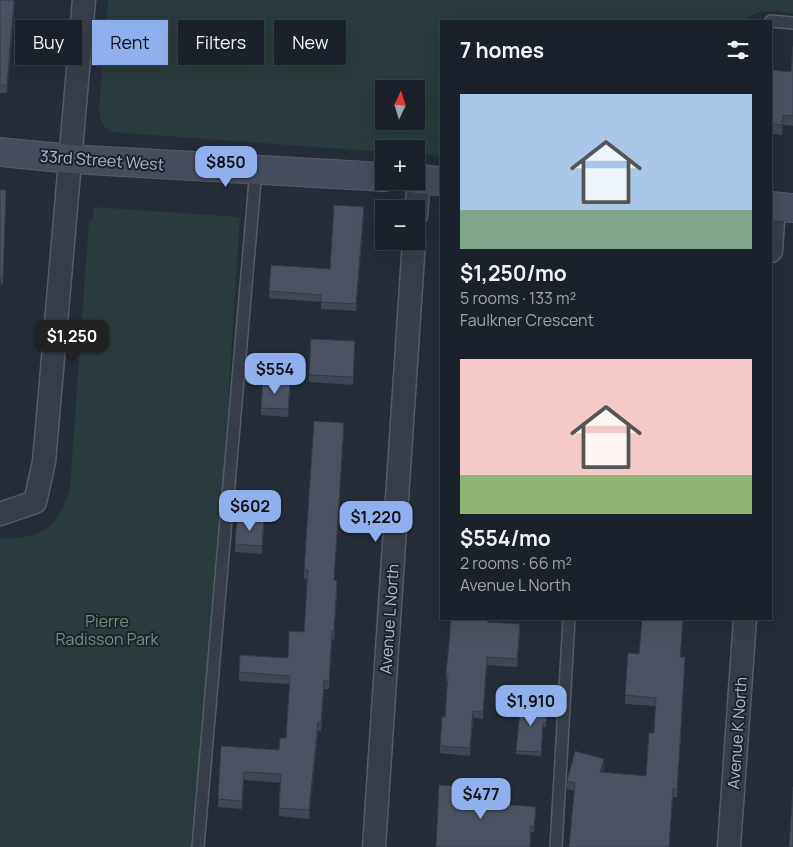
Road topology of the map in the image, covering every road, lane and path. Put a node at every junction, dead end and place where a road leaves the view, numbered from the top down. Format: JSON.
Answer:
{"nodes":[{"id":1,"x":84,"y":0,"type":"edge"},
{"id":2,"x":772,"y":21,"type":"edge"},
{"id":3,"x":793,"y":23,"type":"edge"},
{"id":4,"x":0,"y":152,"type":"edge"},
{"id":5,"x":71,"y":159,"type":"junction"},
{"id":6,"x":256,"y":169,"type":"junction"},
{"id":7,"x":375,"y":176,"type":"edge"},
{"id":8,"x":780,"y":207,"type":"edge"},
{"id":9,"x":772,"y":246,"type":"edge"},
{"id":10,"x":413,"y":250,"type":"edge"},
{"id":11,"x":0,"y":514,"type":"edge"},
{"id":12,"x":569,"y":620,"type":"edge"},
{"id":13,"x":745,"y":620,"type":"edge"},
{"id":14,"x":198,"y":847,"type":"edge"},
{"id":15,"x":374,"y":847,"type":"edge"},
{"id":16,"x":556,"y":847,"type":"edge"},
{"id":17,"x":729,"y":847,"type":"edge"}],
"edges":[{"from":1,"to":5,"type":"street"},
{"from":2,"to":3,"type":"lane"},
{"from":4,"to":5,"type":"main road","name":"33rd Street West"},
{"from":5,"to":6,"type":"main road","name":"33rd Street West"},
{"from":5,"to":11,"type":"street"},
{"from":6,"to":7,"type":"main road","name":"33rd Street West"},
{"from":6,"to":14,"type":"lane"},
{"from":8,"to":9,"type":"street"},
{"from":10,"to":15,"type":"street","name":"Avenue L North"},
{"from":12,"to":16,"type":"lane"},
{"from":13,"to":17,"type":"street","name":"Avenue K North"}]}
